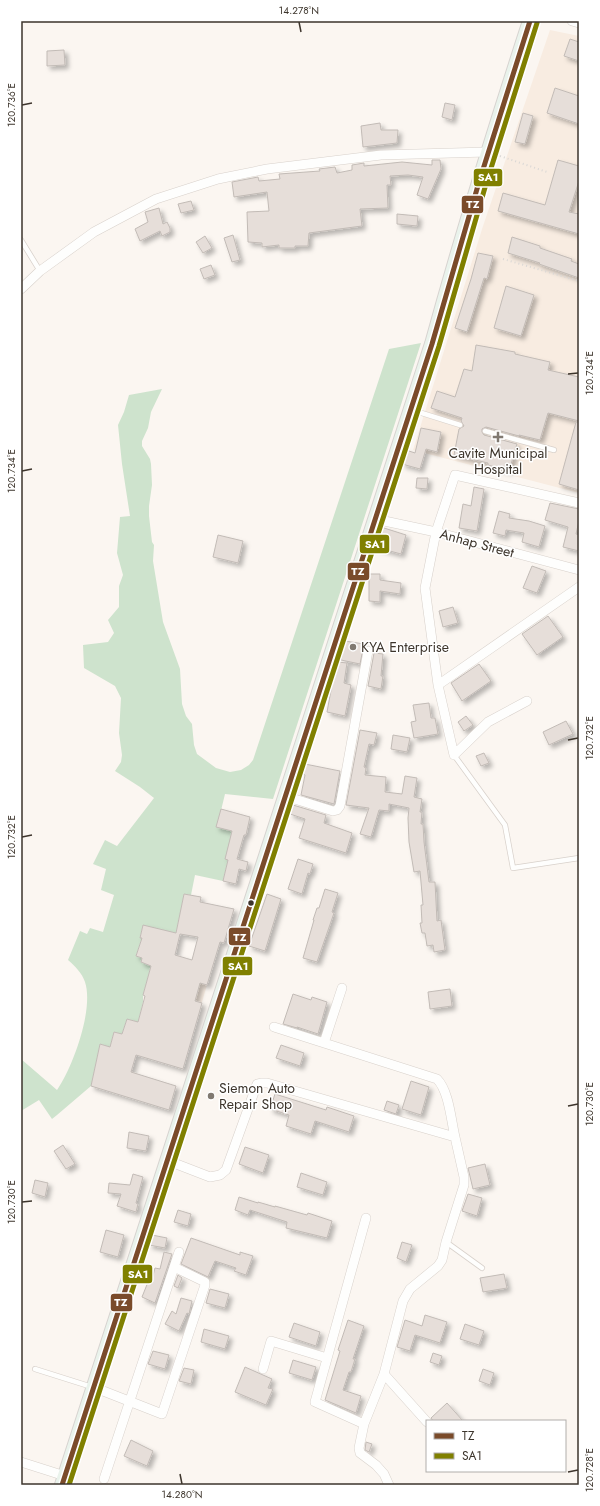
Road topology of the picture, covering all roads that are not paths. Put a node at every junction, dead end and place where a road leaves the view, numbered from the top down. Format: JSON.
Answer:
{"nodes":[{"id":1,"x":530,"y":21,"type":"edge"},
{"id":2,"x":572,"y":21,"type":"edge"},
{"id":3,"x":579,"y":23,"type":"edge"},
{"id":4,"x":493,"y":154,"type":"junction"},
{"id":5,"x":21,"y":240,"type":"edge"},
{"id":6,"x":40,"y":271,"type":"junction"},
{"id":7,"x":21,"y":289,"type":"edge"},
{"id":8,"x":410,"y":410,"type":"junction"},
{"id":9,"x":460,"y":425,"type":"dead end"},
{"id":10,"x":485,"y":431,"type":"dead end"},
{"id":11,"x":554,"y":450,"type":"dead end"},
{"id":12,"x":579,"y":503,"type":"edge"},
{"id":13,"x":375,"y":519,"type":"junction"},
{"id":14,"x":436,"y":532,"type":"junction"},
{"id":15,"x":579,"y":570,"type":"edge"},
{"id":16,"x":579,"y":587,"type":"edge"},
{"id":17,"x":368,"y":651,"type":"dead end"},
{"id":18,"x":438,"y":685,"type":"junction"},
{"id":19,"x":527,"y":701,"type":"dead end"},
{"id":20,"x":454,"y":755,"type":"junction"},
{"id":21,"x":285,"y":796,"type":"junction"},
{"id":22,"x":579,"y":858,"type":"edge"},
{"id":23,"x":342,"y":988,"type":"dead end"},
{"id":24,"x":274,"y":1027,"type":"dead end"},
{"id":25,"x":324,"y":1043,"type":"junction"},
{"id":26,"x":454,"y":1137,"type":"junction"},
{"id":27,"x":166,"y":1160,"type":"junction"},
{"id":28,"x":366,"y":1218,"type":"dead end"},
{"id":29,"x":446,"y":1242,"type":"junction"},
{"id":30,"x":179,"y":1252,"type":"dead end"},
{"id":31,"x":174,"y":1267,"type":"junction"},
{"id":32,"x":482,"y":1268,"type":"dead end"},
{"id":33,"x":327,"y":1358,"type":"junction"},
{"id":34,"x":35,"y":1369,"type":"dead end"},
{"id":35,"x":263,"y":1369,"type":"dead end"},
{"id":36,"x":384,"y":1374,"type":"junction"},
{"id":37,"x":93,"y":1388,"type":"junction"},
{"id":38,"x":129,"y":1402,"type":"junction"},
{"id":39,"x":426,"y":1421,"type":"edge"},
{"id":40,"x":364,"y":1424,"type":"junction"},
{"id":41,"x":21,"y":1462,"type":"edge"},
{"id":42,"x":104,"y":1479,"type":"dead end"},
{"id":43,"x":63,"y":1481,"type":"edge"},
{"id":44,"x":389,"y":1485,"type":"edge"}],
"edges":[{"from":1,"to":4,"type":"main road"},
{"from":2,"to":3,"type":"street"},
{"from":4,"to":6,"type":"street"},
{"from":4,"to":8,"type":"main road"},
{"from":5,"to":6,"type":"lane"},
{"from":6,"to":7,"type":"street"},
{"from":8,"to":9,"type":"lane"},
{"from":8,"to":13,"type":"main road"},
{"from":10,"to":11,"type":"lane"},
{"from":12,"to":14,"type":"street"},
{"from":13,"to":14,"type":"street","name":"Anhap Street"},
{"from":13,"to":21,"type":"main road"},
{"from":14,"to":15,"type":"street","name":"Anhap Street"},
{"from":14,"to":18,"type":"street"},
{"from":16,"to":18,"type":"street"},
{"from":17,"to":21,"type":"street"},
{"from":18,"to":20,"type":"street"},
{"from":19,"to":20,"type":"street"},
{"from":20,"to":22,"type":"lane"},
{"from":21,"to":27,"type":"main road"},
{"from":23,"to":25,"type":"street"},
{"from":24,"to":25,"type":"street"},
{"from":25,"to":26,"type":"street"},
{"from":26,"to":27,"type":"street"},
{"from":26,"to":29,"type":"street"},
{"from":27,"to":37,"type":"main road"},
{"from":28,"to":33,"type":"street"},
{"from":29,"to":32,"type":"lane"},
{"from":29,"to":36,"type":"street"},
{"from":30,"to":31,"type":"street"},
{"from":31,"to":38,"type":"street"},
{"from":31,"to":38,"type":"street"},
{"from":33,"to":35,"type":"street"},
{"from":33,"to":40,"type":"street"},
{"from":34,"to":37,"type":"lane"},
{"from":36,"to":39,"type":"street"},
{"from":36,"to":40,"type":"street"},
{"from":37,"to":38,"type":"street"},
{"from":37,"to":43,"type":"main road"},
{"from":38,"to":42,"type":"street"},
{"from":40,"to":44,"type":"street"},
{"from":41,"to":43,"type":"street"}]}
